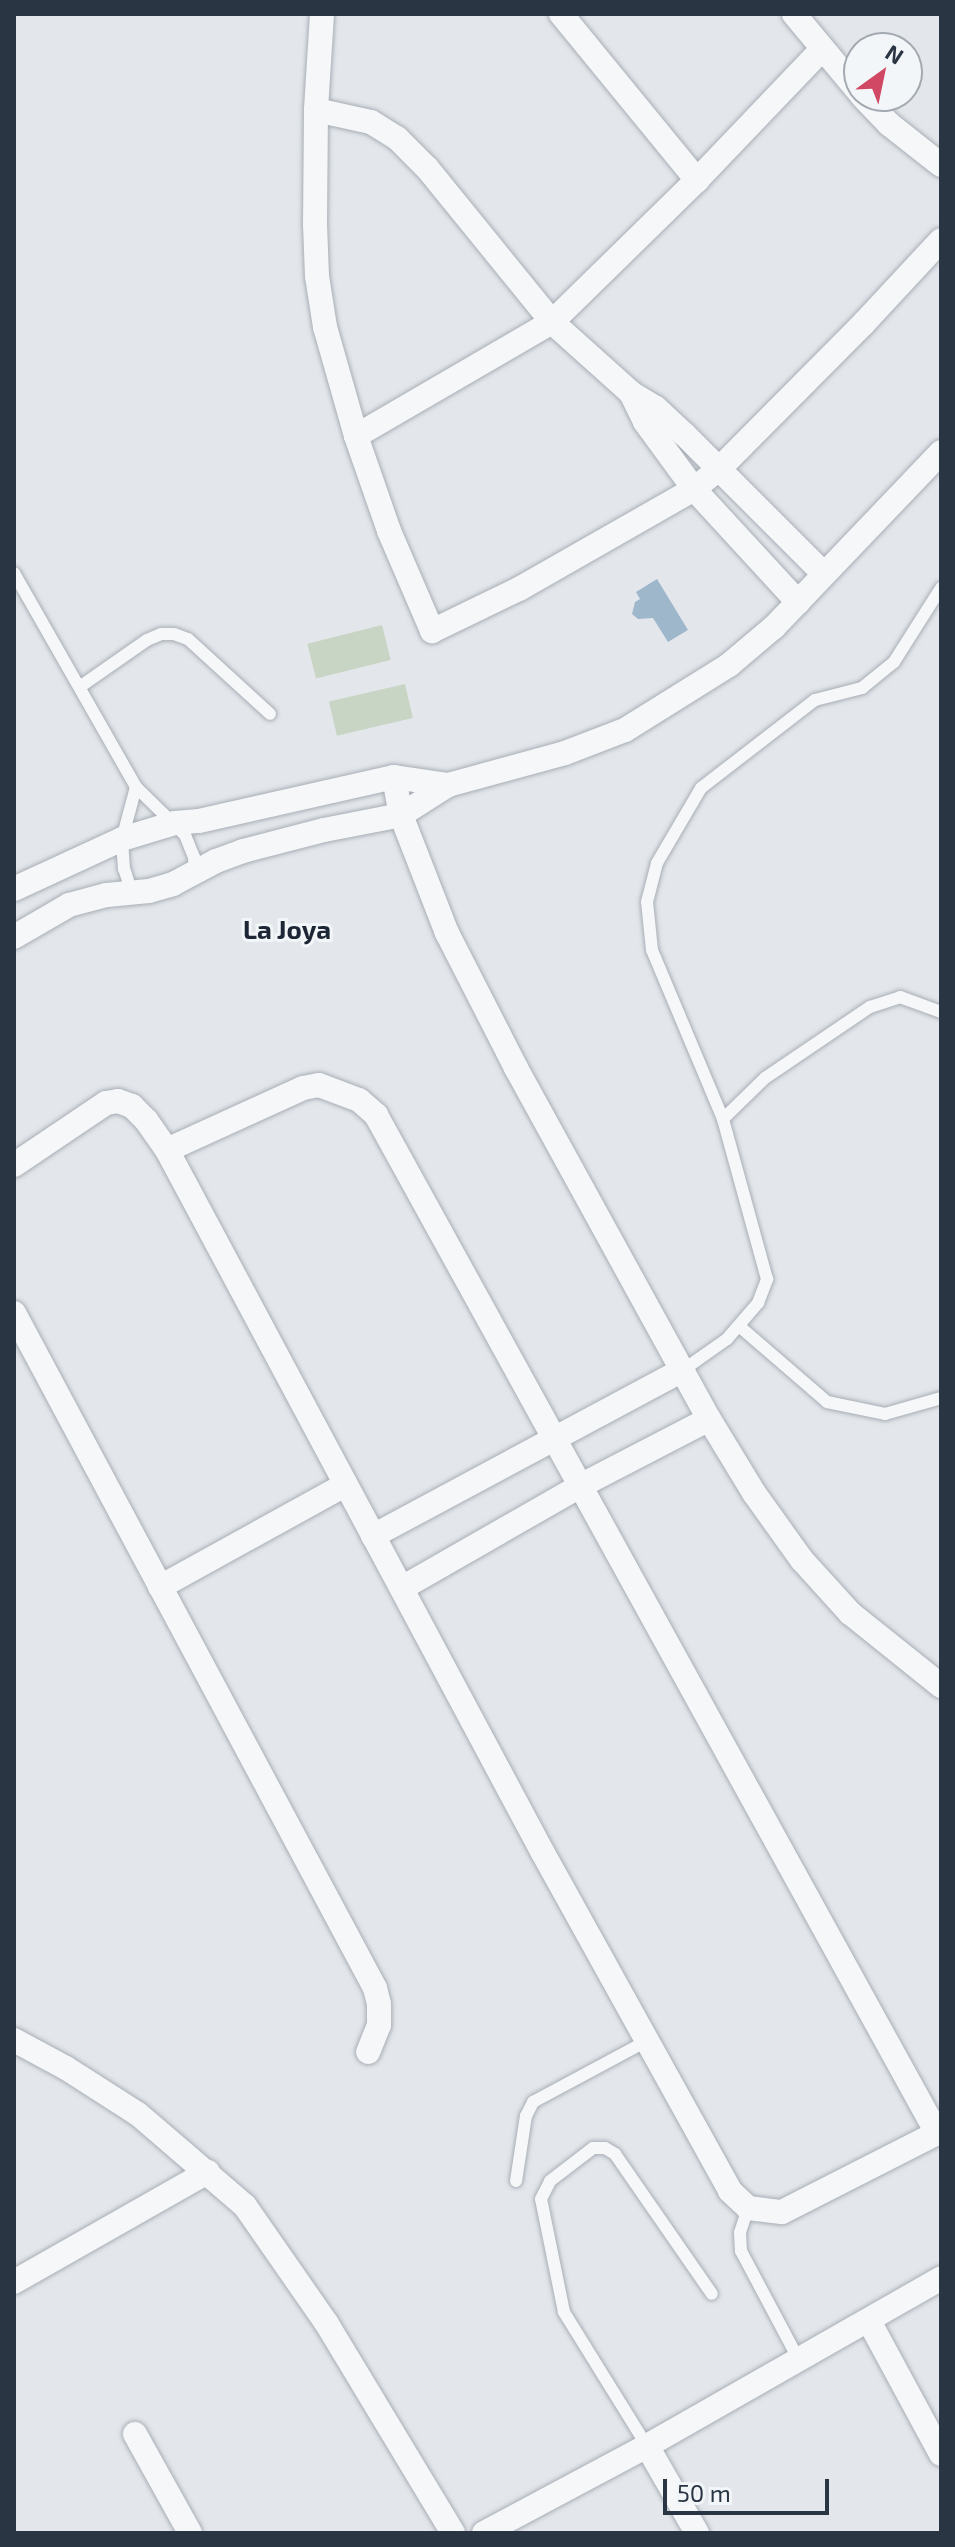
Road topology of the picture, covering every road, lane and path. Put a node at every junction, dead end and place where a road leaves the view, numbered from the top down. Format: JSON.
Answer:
{"nodes":[{"id":1,"x":322,"y":14,"type":"edge"},
{"id":2,"x":561,"y":14,"type":"edge"},
{"id":3,"x":794,"y":14,"type":"edge"},
{"id":4,"x":822,"y":49,"type":"junction"},
{"id":5,"x":843,"y":73,"type":"edge"},
{"id":6,"x":316,"y":110,"type":"junction"},
{"id":7,"x":878,"y":112,"type":"edge"},
{"id":8,"x":941,"y":165,"type":"edge"},
{"id":9,"x":697,"y":180,"type":"junction"},
{"id":10,"x":941,"y":240,"type":"edge"},
{"id":11,"x":552,"y":322,"type":"junction"},
{"id":12,"x":631,"y":393,"type":"junction"},
{"id":13,"x":356,"y":436,"type":"junction"},
{"id":14,"x":941,"y":452,"type":"edge"},
{"id":15,"x":720,"y":468,"type":"junction"},
{"id":16,"x":694,"y":489,"type":"junction"},
{"id":17,"x":763,"y":511,"type":"junction"},
{"id":18,"x":737,"y":534,"type":"junction"},
{"id":19,"x":14,"y":573,"type":"edge"},
{"id":20,"x":824,"y":574,"type":"junction"},
{"id":21,"x":941,"y":588,"type":"edge"},
{"id":22,"x":798,"y":602,"type":"junction"},
{"id":23,"x":81,"y":686,"type":"junction"},
{"id":24,"x":270,"y":714,"type":"dead end"},
{"id":25,"x":394,"y":777,"type":"junction"},
{"id":26,"x":448,"y":785,"type":"junction"},
{"id":27,"x":136,"y":787,"type":"junction"},
{"id":28,"x":401,"y":815,"type":"junction"},
{"id":29,"x":175,"y":823,"type":"junction"},
{"id":30,"x":122,"y":839,"type":"junction"},
{"id":31,"x":195,"y":871,"type":"junction"},
{"id":32,"x":14,"y":889,"type":"edge"},
{"id":33,"x":132,"y":893,"type":"junction"},
{"id":34,"x":14,"y":937,"type":"edge"},
{"id":35,"x":941,"y":1012,"type":"edge"},
{"id":36,"x":723,"y":1119,"type":"junction"},
{"id":37,"x":167,"y":1150,"type":"junction"},
{"id":38,"x":14,"y":1165,"type":"edge"},
{"id":39,"x":14,"y":1313,"type":"edge"},
{"id":40,"x":739,"y":1326,"type":"junction"},
{"id":41,"x":683,"y":1370,"type":"junction"},
{"id":42,"x":941,"y":1398,"type":"edge"},
{"id":43,"x":709,"y":1419,"type":"junction"},
{"id":44,"x":554,"y":1440,"type":"junction"},
{"id":45,"x":345,"y":1485,"type":"junction"},
{"id":46,"x":580,"y":1486,"type":"junction"},
{"id":47,"x":373,"y":1536,"type":"junction"},
{"id":48,"x":160,"y":1587,"type":"junction"},
{"id":49,"x":402,"y":1588,"type":"junction"},
{"id":50,"x":941,"y":1686,"type":"edge"},
{"id":51,"x":14,"y":2040,"type":"edge"},
{"id":52,"x":647,"y":2041,"type":"junction"},
{"id":53,"x":368,"y":2052,"type":"dead end"},
{"id":54,"x":939,"y":2132,"type":"edge"},
{"id":55,"x":208,"y":2172,"type":"junction"},
{"id":56,"x":516,"y":2181,"type":"dead end"},
{"id":57,"x":748,"y":2208,"type":"junction"},
{"id":58,"x":941,"y":2278,"type":"edge"},
{"id":59,"x":14,"y":2282,"type":"edge"},
{"id":60,"x":712,"y":2294,"type":"dead end"},
{"id":61,"x":869,"y":2321,"type":"junction"},
{"id":62,"x":799,"y":2360,"type":"junction"},
{"id":63,"x":135,"y":2434,"type":"dead end"},
{"id":64,"x":647,"y":2446,"type":"junction"},
{"id":65,"x":941,"y":2454,"type":"edge"},
{"id":66,"x":190,"y":2533,"type":"edge"},
{"id":67,"x":453,"y":2533,"type":"edge"},
{"id":68,"x":484,"y":2533,"type":"edge"},
{"id":69,"x":697,"y":2533,"type":"edge"}],
"edges":[{"from":1,"to":6,"type":"street"},
{"from":2,"to":9,"type":"street"},
{"from":3,"to":4,"type":"street"},
{"from":4,"to":5,"type":"street"},
{"from":4,"to":9,"type":"street"},
{"from":6,"to":11,"type":"street"},
{"from":6,"to":13,"type":"street"},
{"from":7,"to":8,"type":"street"},
{"from":9,"to":11,"type":"street"},
{"from":10,"to":15,"type":"street"},
{"from":11,"to":12,"type":"street"},
{"from":11,"to":13,"type":"street"},
{"from":12,"to":15,"type":"street"},
{"from":12,"to":16,"type":"street"},
{"from":13,"to":16,"type":"street"},
{"from":14,"to":20,"type":"street"},
{"from":15,"to":16,"type":"street"},
{"from":15,"to":17,"type":"street"},
{"from":16,"to":18,"type":"street"},
{"from":17,"to":18,"type":"street"},
{"from":17,"to":20,"type":"street"},
{"from":18,"to":22,"type":"street"},
{"from":19,"to":23,"type":"lane"},
{"from":20,"to":22,"type":"street"},
{"from":21,"to":36,"type":"lane"},
{"from":22,"to":26,"type":"street"},
{"from":23,"to":24,"type":"lane"},
{"from":23,"to":27,"type":"lane"},
{"from":25,"to":26,"type":"street"},
{"from":25,"to":28,"type":"street"},
{"from":25,"to":29,"type":"street"},
{"from":26,"to":28,"type":"street"},
{"from":27,"to":29,"type":"lane"},
{"from":27,"to":30,"type":"lane"},
{"from":28,"to":31,"type":"street"},
{"from":28,"to":41,"type":"street"},
{"from":29,"to":30,"type":"street"},
{"from":29,"to":31,"type":"lane"},
{"from":30,"to":32,"type":"street"},
{"from":30,"to":33,"type":"lane"},
{"from":31,"to":33,"type":"street"},
{"from":33,"to":34,"type":"street"},
{"from":35,"to":36,"type":"lane"},
{"from":36,"to":40,"type":"lane"},
{"from":37,"to":38,"type":"street"},
{"from":37,"to":44,"type":"street"},
{"from":37,"to":45,"type":"street"},
{"from":39,"to":48,"type":"street"},
{"from":40,"to":41,"type":"lane"},
{"from":40,"to":42,"type":"lane"},
{"from":41,"to":43,"type":"street"},
{"from":41,"to":44,"type":"street"},
{"from":43,"to":46,"type":"street"},
{"from":43,"to":50,"type":"street"},
{"from":44,"to":46,"type":"street"},
{"from":44,"to":47,"type":"street"},
{"from":45,"to":47,"type":"street"},
{"from":45,"to":48,"type":"street"},
{"from":46,"to":49,"type":"street"},
{"from":46,"to":54,"type":"street"},
{"from":47,"to":49,"type":"street"},
{"from":48,"to":53,"type":"street"},
{"from":49,"to":52,"type":"street"},
{"from":51,"to":55,"type":"street"},
{"from":52,"to":56,"type":"lane"},
{"from":52,"to":57,"type":"street"},
{"from":54,"to":57,"type":"street"},
{"from":55,"to":59,"type":"street"},
{"from":55,"to":67,"type":"street"},
{"from":57,"to":62,"type":"lane"},
{"from":58,"to":61,"type":"street"},
{"from":60,"to":64,"type":"lane"},
{"from":61,"to":62,"type":"street"},
{"from":61,"to":65,"type":"street"},
{"from":62,"to":64,"type":"street"},
{"from":63,"to":66,"type":"street"},
{"from":64,"to":68,"type":"street"},
{"from":64,"to":69,"type":"street"}]}
